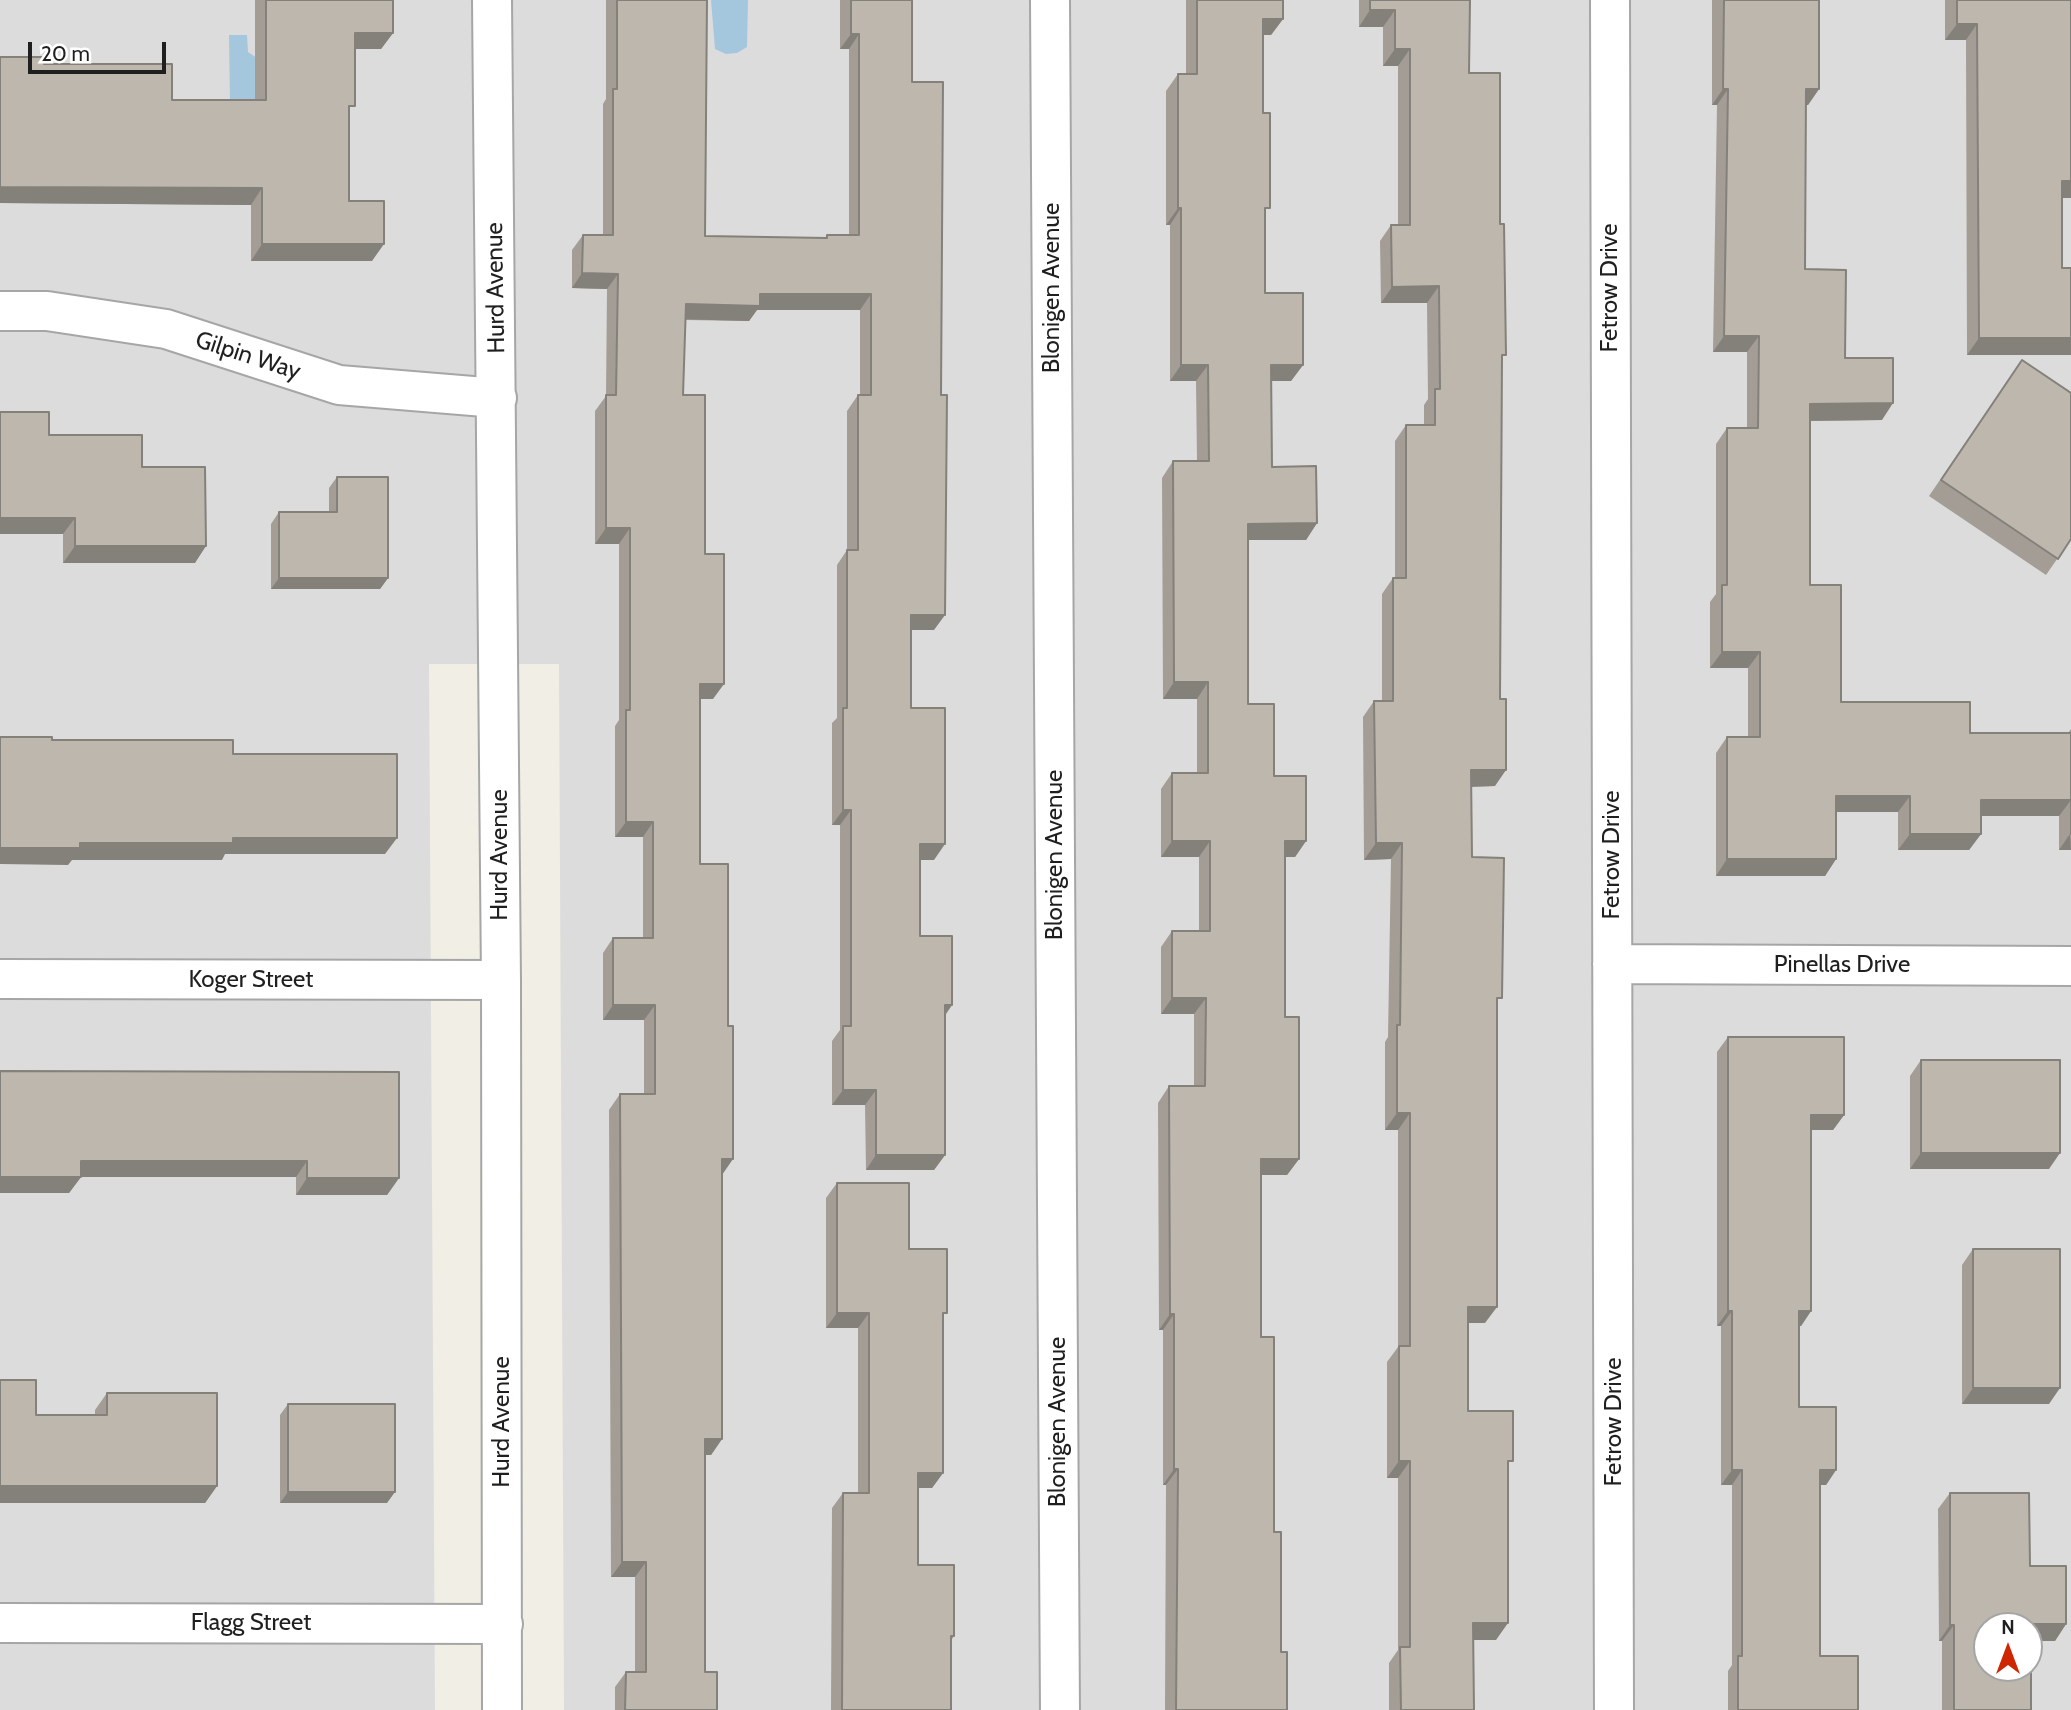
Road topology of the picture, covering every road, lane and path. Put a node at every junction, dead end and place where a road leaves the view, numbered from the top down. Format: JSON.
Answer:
{"nodes":[{"id":1,"x":492,"y":0,"type":"edge"},
{"id":2,"x":1050,"y":0,"type":"edge"},
{"id":3,"x":1610,"y":0,"type":"edge"},
{"id":4,"x":0,"y":311,"type":"edge"},
{"id":5,"x":497,"y":398,"type":"junction"},
{"id":6,"x":1612,"y":964,"type":"junction"},
{"id":7,"x":2071,"y":966,"type":"edge"},
{"id":8,"x":0,"y":979,"type":"edge"},
{"id":9,"x":501,"y":980,"type":"junction"},
{"id":10,"x":0,"y":1623,"type":"edge"},
{"id":11,"x":503,"y":1624,"type":"junction"},
{"id":12,"x":502,"y":1710,"type":"edge"},
{"id":13,"x":1060,"y":1710,"type":"edge"},
{"id":14,"x":1614,"y":1710,"type":"edge"}],
"edges":[{"from":1,"to":5,"type":"street","name":"Hurd Avenue"},
{"from":2,"to":13,"type":"street","name":"Blonigen Avenue"},
{"from":3,"to":6,"type":"street","name":"Fetrow Drive"},
{"from":4,"to":5,"type":"street","name":"Gilpin Way"},
{"from":5,"to":9,"type":"street","name":"Hurd Avenue"},
{"from":6,"to":7,"type":"street","name":"Pinellas Drive"},
{"from":6,"to":14,"type":"street","name":"Fetrow Drive"},
{"from":8,"to":9,"type":"street","name":"Koger Street"},
{"from":9,"to":11,"type":"street","name":"Hurd Avenue"},
{"from":10,"to":11,"type":"street","name":"Flagg Street"},
{"from":11,"to":12,"type":"street","name":"Hurd Avenue"}]}
